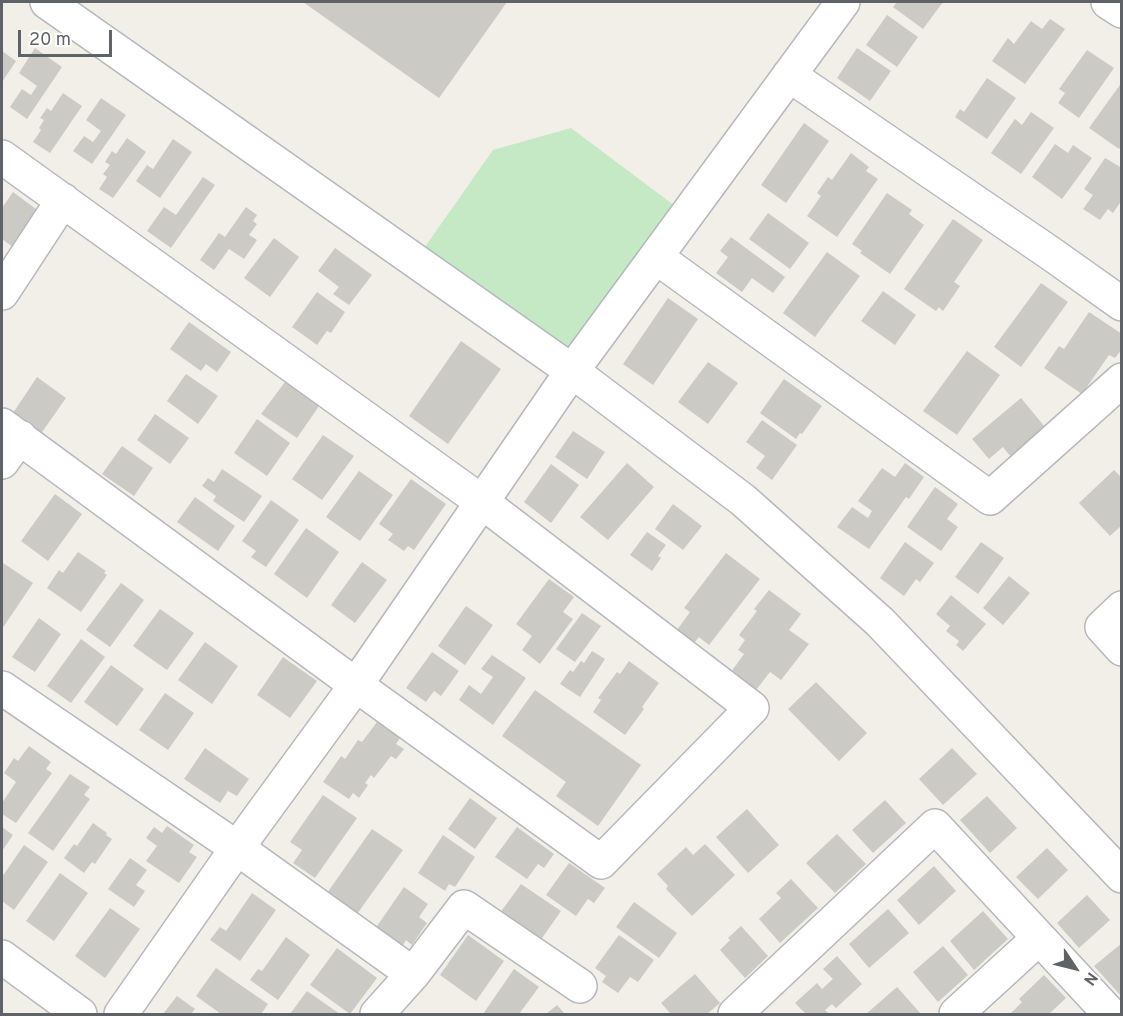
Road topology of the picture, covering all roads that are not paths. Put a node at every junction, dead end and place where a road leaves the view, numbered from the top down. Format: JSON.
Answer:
{"nodes":[{"id":1,"x":47,"y":2,"type":"edge"},
{"id":2,"x":843,"y":2,"type":"edge"},
{"id":3,"x":1108,"y":2,"type":"edge"},
{"id":4,"x":1122,"y":11,"type":"edge"},
{"id":5,"x":789,"y":75,"type":"junction"},
{"id":6,"x":2,"y":157,"type":"edge"},
{"id":7,"x":63,"y":200,"type":"junction"},
{"id":8,"x":656,"y":257,"type":"junction"},
{"id":9,"x":2,"y":294,"type":"edge"},
{"id":10,"x":1122,"y":304,"type":"edge"},
{"id":11,"x":572,"y":371,"type":"junction"},
{"id":12,"x":1122,"y":380,"type":"edge"},
{"id":13,"x":8,"y":441,"type":"edge"},
{"id":14,"x":482,"y":502,"type":"junction"},
{"id":15,"x":1122,"y":609,"type":"edge"},
{"id":16,"x":1122,"y":649,"type":"edge"},
{"id":17,"x":356,"y":685,"type":"junction"},
{"id":18,"x":2,"y":688,"type":"edge"},
{"id":19,"x":237,"y":849,"type":"junction"},
{"id":20,"x":1122,"y":876,"type":"edge"},
{"id":21,"x":1039,"y":938,"type":"junction"},
{"id":22,"x":2,"y":957,"type":"edge"},
{"id":23,"x":413,"y":974,"type":"junction"},
{"id":24,"x":580,"y":986,"type":"dead end"},
{"id":25,"x":80,"y":1014,"type":"edge"},
{"id":26,"x":121,"y":1014,"type":"edge"},
{"id":27,"x":377,"y":1014,"type":"edge"},
{"id":28,"x":735,"y":1014,"type":"edge"},
{"id":29,"x":956,"y":1014,"type":"edge"},
{"id":30,"x":1110,"y":1014,"type":"edge"}],
"edges":[{"from":1,"to":11,"type":"street"},
{"from":2,"to":5,"type":"street"},
{"from":3,"to":4,"type":"street"},
{"from":5,"to":8,"type":"street"},
{"from":5,"to":10,"type":"street"},
{"from":6,"to":7,"type":"street"},
{"from":7,"to":9,"type":"street"},
{"from":7,"to":14,"type":"street"},
{"from":8,"to":11,"type":"street"},
{"from":8,"to":12,"type":"street"},
{"from":11,"to":14,"type":"street"},
{"from":11,"to":20,"type":"street"},
{"from":13,"to":17,"type":"street"},
{"from":14,"to":17,"type":"street"},
{"from":14,"to":17,"type":"street"},
{"from":15,"to":16,"type":"street"},
{"from":17,"to":19,"type":"street"},
{"from":18,"to":19,"type":"street"},
{"from":19,"to":23,"type":"street"},
{"from":19,"to":26,"type":"street"},
{"from":21,"to":28,"type":"street"},
{"from":21,"to":29,"type":"street"},
{"from":21,"to":30,"type":"street"},
{"from":22,"to":25,"type":"street"},
{"from":23,"to":24,"type":"street"},
{"from":23,"to":27,"type":"street"}]}
